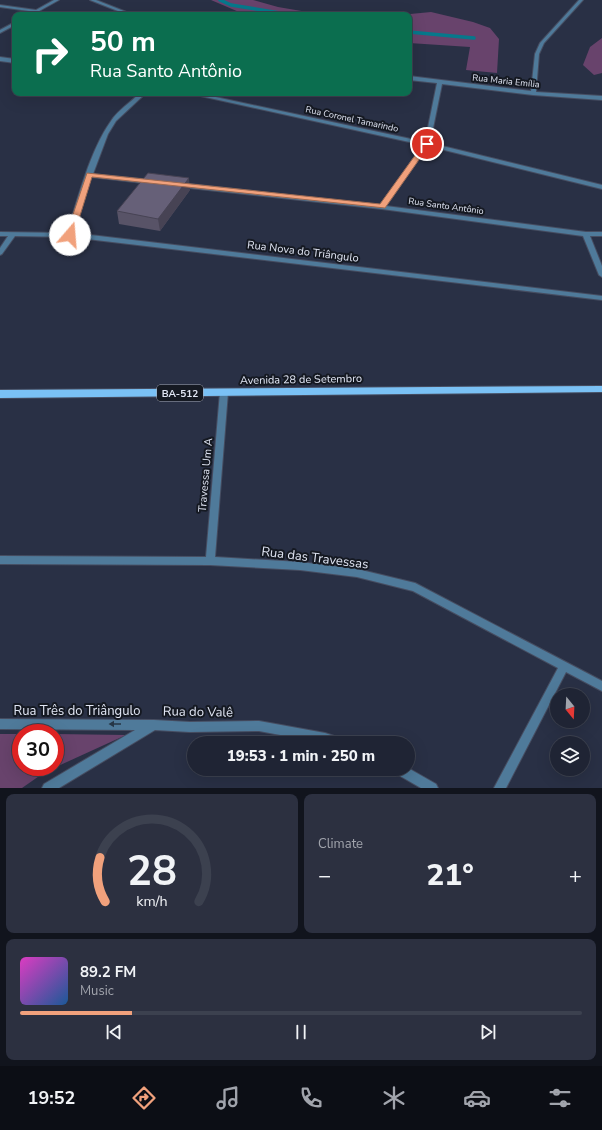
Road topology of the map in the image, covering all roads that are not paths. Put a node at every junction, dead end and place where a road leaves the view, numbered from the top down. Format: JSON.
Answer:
{"nodes":[{"id":1,"x":57,"y":0,"type":"edge"},
{"id":2,"x":92,"y":0,"type":"edge"},
{"id":3,"x":581,"y":0,"type":"edge"},
{"id":4,"x":0,"y":6,"type":"edge"},
{"id":5,"x":36,"y":11,"type":"joint"},
{"id":6,"x":124,"y":12,"type":"edge"},
{"id":7,"x":12,"y":25,"type":"edge"},
{"id":8,"x":0,"y":32,"type":"edge"},
{"id":9,"x":0,"y":59,"type":"edge"},
{"id":10,"x":12,"y":61,"type":"edge"},
{"id":11,"x":412,"y":78,"type":"edge"},
{"id":12,"x":440,"y":82,"type":"junction"},
{"id":13,"x":533,"y":93,"type":"junction"},
{"id":14,"x":141,"y":96,"type":"edge"},
{"id":15,"x":204,"y":96,"type":"edge"},
{"id":16,"x":602,"y":98,"type":"edge"},
{"id":17,"x":427,"y":144,"type":"junction"},
{"id":18,"x":89,"y":175,"type":"junction"},
{"id":19,"x":160,"y":182,"type":"edge"},
{"id":20,"x":176,"y":184,"type":"edge"},
{"id":21,"x":602,"y":187,"type":"edge"},
{"id":22,"x":382,"y":207,"type":"junction"},
{"id":23,"x":0,"y":234,"type":"edge"},
{"id":24,"x":12,"y":234,"type":"junction"},
{"id":25,"x":586,"y":234,"type":"junction"},
{"id":26,"x":602,"y":234,"type":"edge"},
{"id":27,"x":70,"y":235,"type":"junction"},
{"id":28,"x":0,"y":253,"type":"edge"},
{"id":29,"x":602,"y":274,"type":"edge"},
{"id":30,"x":602,"y":298,"type":"edge"},
{"id":31,"x":602,"y":389,"type":"edge"},
{"id":32,"x":224,"y":392,"type":"junction"},
{"id":33,"x":0,"y":394,"type":"edge"},
{"id":34,"x":0,"y":560,"type":"edge"},
{"id":35,"x":210,"y":561,"type":"junction"},
{"id":36,"x":564,"y":666,"type":"junction"},
{"id":37,"x":602,"y":686,"type":"edge"},
{"id":38,"x":0,"y":724,"type":"edge"},
{"id":39,"x":154,"y":725,"type":"junction"},
{"id":40,"x":314,"y":736,"type":"edge"},
{"id":41,"x":411,"y":776,"type":"edge"},
{"id":42,"x":48,"y":788,"type":"edge"},
{"id":43,"x":432,"y":788,"type":"edge"},
{"id":44,"x":500,"y":788,"type":"edge"}],
"edges":[{"from":1,"to":5,"type":"street"},
{"from":2,"to":6,"type":"street"},
{"from":3,"to":13,"type":"street"},
{"from":4,"to":5,"type":"street"},
{"from":7,"to":8,"type":"street"},
{"from":9,"to":10,"type":"street"},
{"from":11,"to":12,"type":"street","name":"Rua Maria Emília"},
{"from":12,"to":13,"type":"street","name":"Rua Maria Emília"},
{"from":12,"to":17,"type":"street"},
{"from":13,"to":16,"type":"street","name":"Rua Maria Emília"},
{"from":14,"to":18,"type":"street"},
{"from":15,"to":17,"type":"street","name":"Rua Coronel Tamarindo"},
{"from":17,"to":21,"type":"street","name":"Rua Coronel Tamarindo"},
{"from":17,"to":22,"type":"street"},
{"from":18,"to":19,"type":"street"},
{"from":18,"to":27,"type":"street"},
{"from":20,"to":22,"type":"street","name":"Rua Santo Antônio"},
{"from":22,"to":25,"type":"street","name":"Rua Santo Antônio"},
{"from":23,"to":24,"type":"street","name":"Rua Nova do Triângulo"},
{"from":24,"to":27,"type":"street","name":"Rua Nova do Triângulo"},
{"from":24,"to":28,"type":"street"},
{"from":25,"to":26,"type":"street","name":"Rua Santo Antônio"},
{"from":25,"to":29,"type":"street"},
{"from":27,"to":30,"type":"street","name":"Rua Nova do Triângulo"},
{"from":31,"to":32,"type":"main road","name":"Avenida 28 de Setembro","number":"BA-512"},
{"from":32,"to":33,"type":"main road","name":"Avenida 28 de Setembro","number":"BA-512"},
{"from":32,"to":35,"type":"street","name":"Travessa Um A"},
{"from":34,"to":35,"type":"street","name":"Rua das Travessas"},
{"from":35,"to":36,"type":"street","name":"Rua das Travessas"},
{"from":36,"to":37,"type":"street","name":"Rua das Travessas"},
{"from":36,"to":44,"type":"street"},
{"from":39,"to":38,"type":"street","name":"Rua Três do Triângulo","one_way":true},
{"from":39,"to":40,"type":"street","name":"Rua do Valê"},
{"from":39,"to":42,"type":"street","name":"Rua do Valê"},
{"from":41,"to":43,"type":"street"}]}
